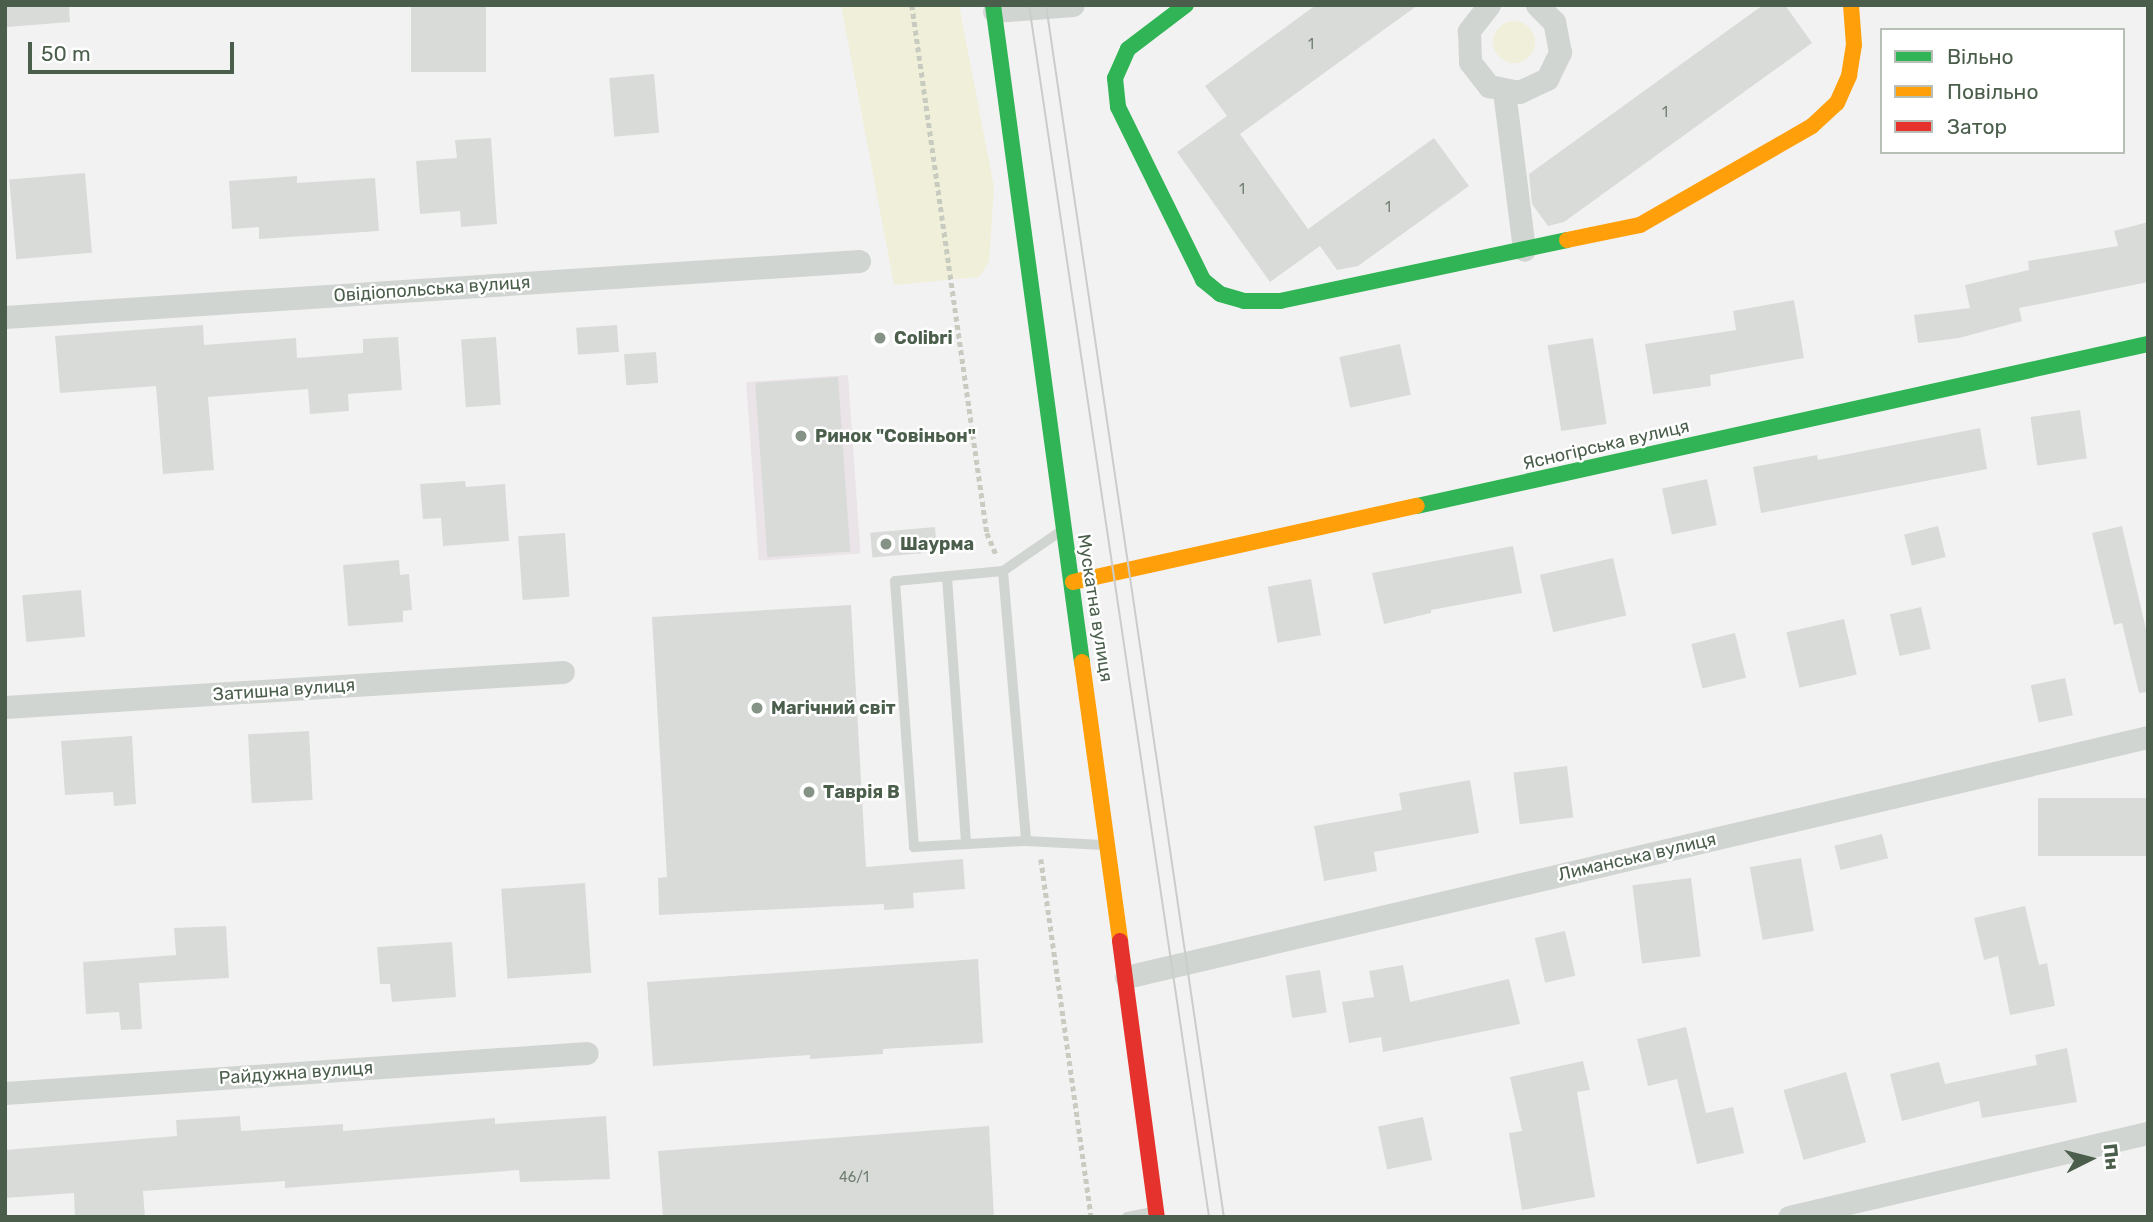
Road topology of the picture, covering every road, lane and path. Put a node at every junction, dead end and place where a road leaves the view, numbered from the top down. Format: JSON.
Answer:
{"nodes":[{"id":1,"x":912,"y":5,"type":"edge"},
{"id":2,"x":1073,"y":5,"type":"edge"},
{"id":3,"x":1186,"y":5,"type":"edge"},
{"id":4,"x":1489,"y":5,"type":"edge"},
{"id":5,"x":1537,"y":5,"type":"edge"},
{"id":6,"x":1851,"y":5,"type":"edge"},
{"id":7,"x":994,"y":8,"type":"edge"},
{"id":8,"x":1552,"y":13,"type":"edge"},
{"id":9,"x":1504,"y":91,"type":"junction"},
{"id":10,"x":1524,"y":250,"type":"junction"},
{"id":11,"x":859,"y":261,"type":"dead end"},
{"id":12,"x":5,"y":317,"type":"edge"},
{"id":13,"x":2148,"y":344,"type":"edge"},
{"id":14,"x":1064,"y":529,"type":"junction"},
{"id":15,"x":1003,"y":571,"type":"junction"},
{"id":16,"x":947,"y":577,"type":"junction"},
{"id":17,"x":1073,"y":582,"type":"junction"},
{"id":18,"x":563,"y":672,"type":"dead end"},
{"id":19,"x":5,"y":708,"type":"edge"},
{"id":20,"x":2148,"y":737,"type":"edge"},
{"id":21,"x":1026,"y":841,"type":"junction"},
{"id":22,"x":1038,"y":841,"type":"junction"},
{"id":23,"x":966,"y":844,"type":"junction"},
{"id":24,"x":1109,"y":845,"type":"junction"},
{"id":25,"x":1126,"y":977,"type":"junction"},
{"id":26,"x":587,"y":1053,"type":"dead end"},
{"id":27,"x":5,"y":1093,"type":"edge"},
{"id":28,"x":2148,"y":1133,"type":"edge"},
{"id":29,"x":1157,"y":1214,"type":"edge"},
{"id":30,"x":1091,"y":1217,"type":"edge"},
{"id":31,"x":1127,"y":1217,"type":"edge"},
{"id":32,"x":1789,"y":1217,"type":"edge"}],
"edges":[{"from":1,"to":15,"type":"path"},
{"from":2,"to":7,"type":"street"},
{"from":3,"to":10,"type":"street"},
{"from":4,"to":9,"type":"street"},
{"from":5,"to":8,"type":"street"},
{"from":6,"to":10,"type":"street"},
{"from":7,"to":14,"type":"street","name":"Мускатна вулиця"},
{"from":8,"to":9,"type":"street"},
{"from":9,"to":10,"type":"street"},
{"from":11,"to":12,"type":"street","name":"Овідіопольська вулиця"},
{"from":13,"to":17,"type":"street","name":"Ясногірська вулиця"},
{"from":14,"to":15,"type":"lane"},
{"from":14,"to":17,"type":"street","name":"Мускатна вулиця"},
{"from":15,"to":16,"type":"lane"},
{"from":15,"to":21,"type":"lane"},
{"from":16,"to":23,"type":"lane"},
{"from":16,"to":23,"type":"lane"},
{"from":17,"to":24,"type":"street","name":"Мускатна вулиця"},
{"from":18,"to":19,"type":"street","name":"Затишна вулиця"},
{"from":20,"to":25,"type":"street","name":"Лиманська вулиця"},
{"from":21,"to":22,"type":"lane"},
{"from":21,"to":23,"type":"lane"},
{"from":22,"to":24,"type":"lane"},
{"from":22,"to":30,"type":"path"},
{"from":24,"to":25,"type":"street","name":"Мускатна вулиця"},
{"from":25,"to":29,"type":"street","name":"Мускатна вулиця"},
{"from":26,"to":27,"type":"street","name":"Райдужна вулиця"},
{"from":28,"to":32,"type":"street"},
{"from":29,"to":31,"type":"lane"}]}
